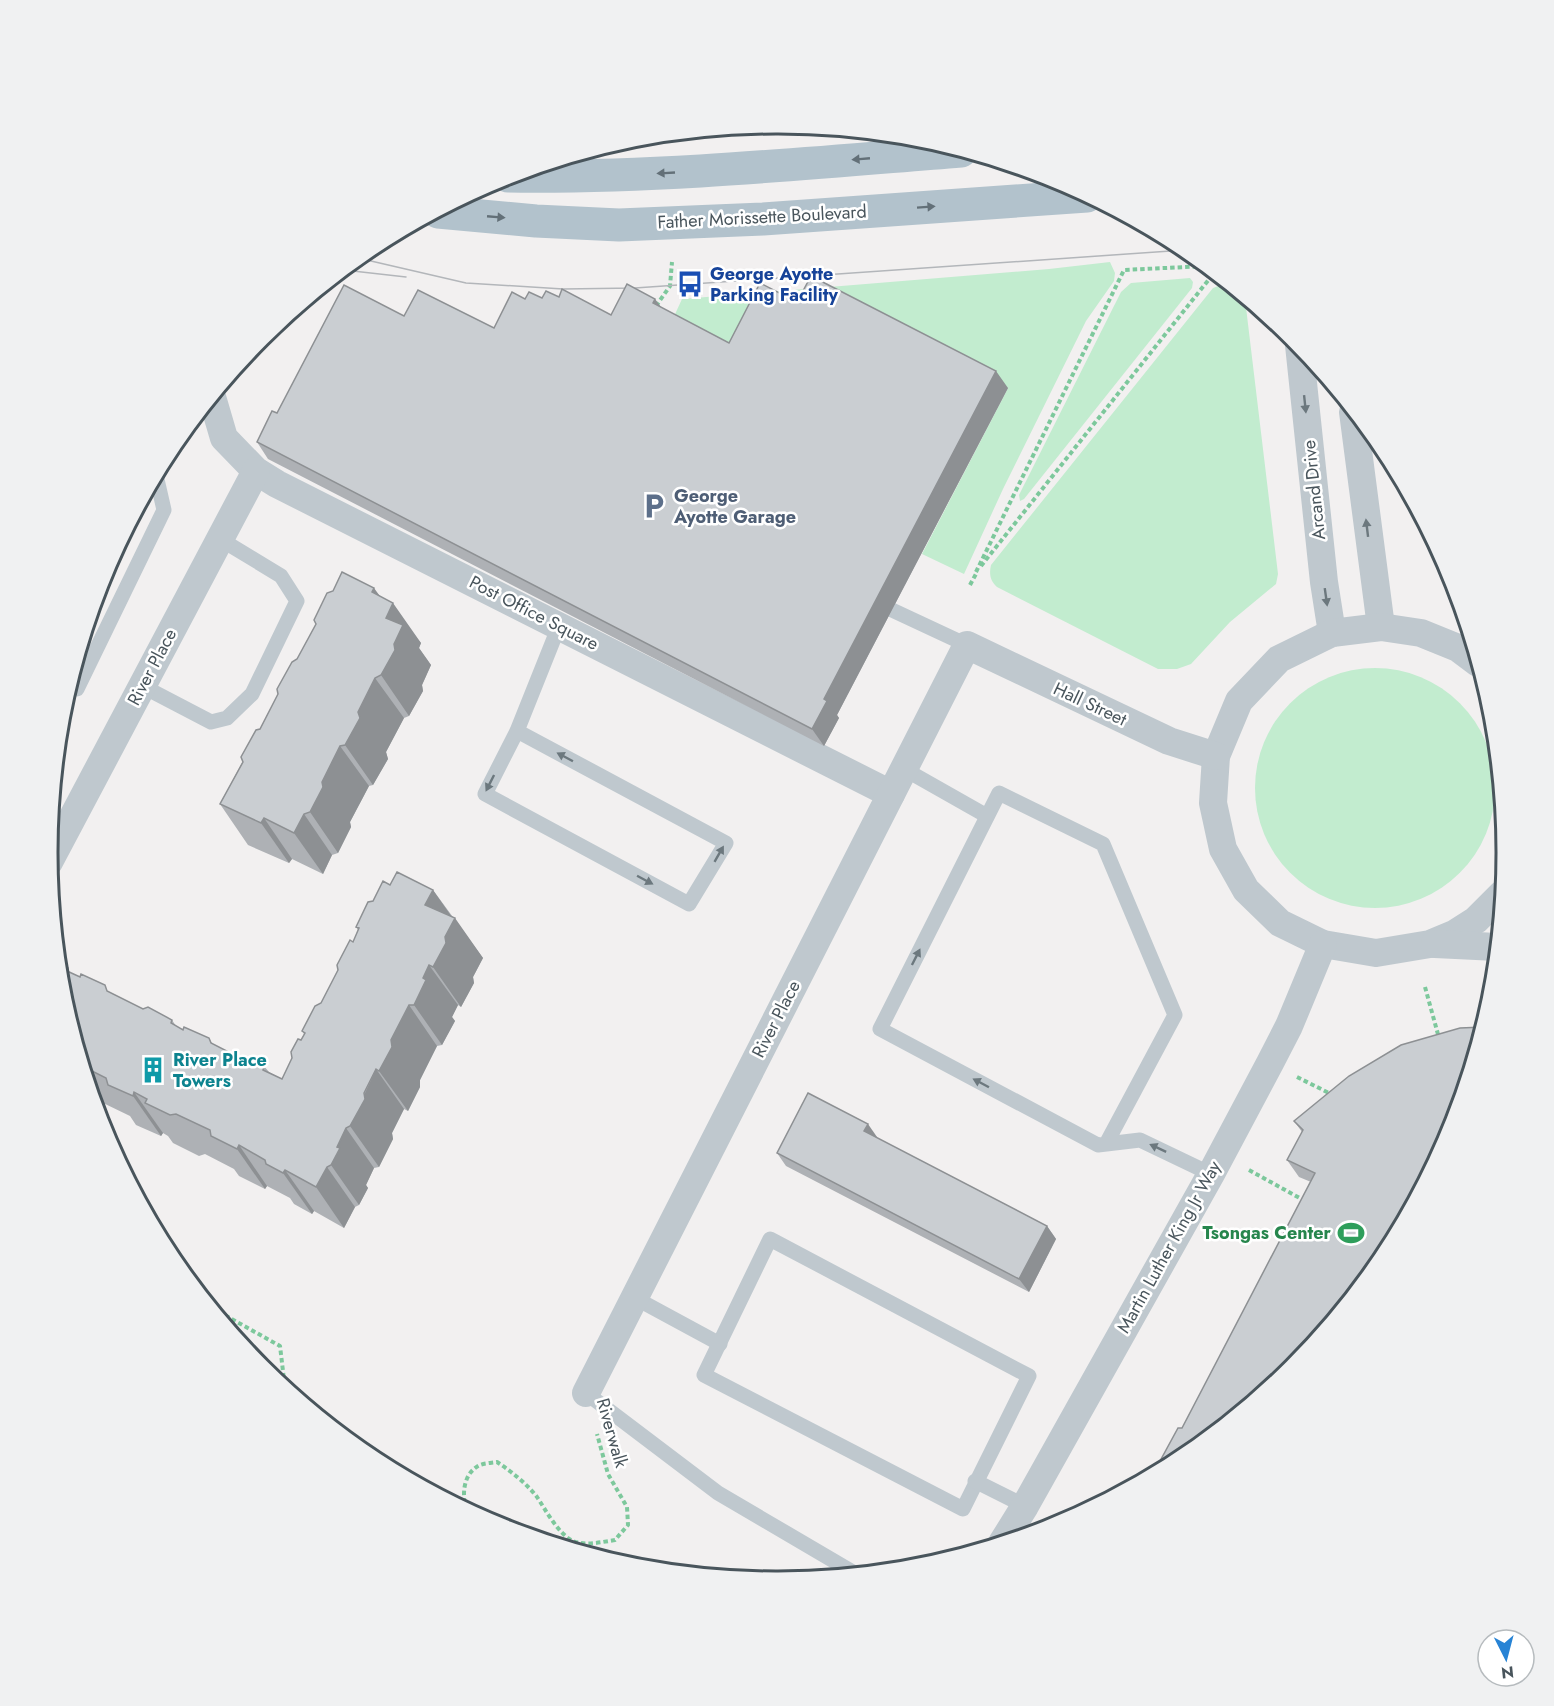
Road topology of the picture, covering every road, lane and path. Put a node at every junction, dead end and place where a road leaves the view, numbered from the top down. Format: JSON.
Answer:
{"nodes":[{"id":1,"x":937,"y":153,"type":"edge"},
{"id":2,"x":537,"y":176,"type":"edge"},
{"id":3,"x":1070,"y":197,"type":"edge"},
{"id":4,"x":451,"y":213,"type":"edge"},
{"id":5,"x":672,"y":262,"type":"dead end"},
{"id":6,"x":1191,"y":267,"type":"edge"},
{"id":7,"x":1209,"y":279,"type":"edge"},
{"id":8,"x":653,"y":309,"type":"edge"},
{"id":9,"x":1301,"y":362,"type":"edge"},
{"id":10,"x":215,"y":406,"type":"edge"},
{"id":11,"x":1355,"y":427,"type":"edge"},
{"id":12,"x":256,"y":471,"type":"junction"},
{"id":13,"x":159,"y":488,"type":"edge"},
{"id":14,"x":220,"y":539,"type":"junction"},
{"id":15,"x":120,"y":564,"type":"edge"},
{"id":16,"x":134,"y":572,"type":"junction"},
{"id":17,"x":976,"y":572,"type":"junction"},
{"id":18,"x":970,"y":585,"type":"dead end"},
{"id":19,"x":892,"y":610,"type":"dead end"},
{"id":20,"x":559,"y":626,"type":"junction"},
{"id":21,"x":1381,"y":627,"type":"junction"},
{"id":22,"x":1332,"y":633,"type":"junction"},
{"id":23,"x":967,"y":645,"type":"junction"},
{"id":24,"x":1467,"y":655,"type":"edge"},
{"id":25,"x":78,"y":686,"type":"edge"},
{"id":26,"x":142,"y":686,"type":"junction"},
{"id":27,"x":517,"y":731,"type":"junction"},
{"id":28,"x":1216,"y":756,"type":"junction"},
{"id":29,"x":904,"y":769,"type":"junction"},
{"id":30,"x":891,"y":794,"type":"junction"},
{"id":31,"x":987,"y":816,"type":"junction"},
{"id":32,"x":58,"y":844,"type":"edge"},
{"id":33,"x":1494,"y":902,"type":"edge"},
{"id":34,"x":1323,"y":944,"type":"junction"},
{"id":35,"x":1430,"y":944,"type":"junction"},
{"id":36,"x":1489,"y":946,"type":"edge"},
{"id":37,"x":1425,"y":987,"type":"dead end"},
{"id":38,"x":1441,"y":1045,"type":"edge"},
{"id":39,"x":1295,"y":1076,"type":"dead end"},
{"id":40,"x":1333,"y":1095,"type":"edge"},
{"id":41,"x":1106,"y":1144,"type":"junction"},
{"id":42,"x":1248,"y":1170,"type":"dead end"},
{"id":43,"x":1211,"y":1173,"type":"junction"},
{"id":44,"x":1308,"y":1203,"type":"edge"},
{"id":45,"x":635,"y":1298,"type":"junction"},
{"id":46,"x":230,"y":1318,"type":"edge"},
{"id":47,"x":720,"y":1344,"type":"junction"},
{"id":48,"x":283,"y":1375,"type":"edge"},
{"id":49,"x":586,"y":1393,"type":"junction"},
{"id":50,"x":975,"y":1481,"type":"junction"},
{"id":51,"x":465,"y":1500,"type":"edge"},
{"id":52,"x":1024,"y":1506,"type":"junction"},
{"id":53,"x":1008,"y":1533,"type":"edge"},
{"id":54,"x":845,"y":1568,"type":"edge"}],
"edges":[{"from":1,"to":2,"type":"main road","one_way":true},
{"from":4,"to":3,"type":"main road","name":"Father Morissette Boulevard","one_way":true},
{"from":5,"to":8,"type":"path"},
{"from":6,"to":17,"type":"path"},
{"from":7,"to":17,"type":"path"},
{"from":9,"to":22,"type":"street","name":"Arcand Drive","one_way":true},
{"from":10,"to":12,"type":"street","name":"Post Office Square"},
{"from":21,"to":11,"type":"street","one_way":true},
{"from":12,"to":14,"type":"street","name":"River Place"},
{"from":12,"to":20,"type":"street","name":"Post Office Square"},
{"from":13,"to":16,"type":"lane"},
{"from":14,"to":26,"type":"street","name":"River Place"},
{"from":14,"to":26,"type":"lane"},
{"from":15,"to":16,"type":"lane"},
{"from":16,"to":25,"type":"lane"},
{"from":17,"to":18,"type":"path"},
{"from":19,"to":23,"type":"lane"},
{"from":20,"to":27,"type":"lane"},
{"from":20,"to":30,"type":"street","name":"Post Office Square"},
{"from":21,"to":22,"type":"street"},
{"from":21,"to":24,"type":"street"},
{"from":22,"to":28,"type":"street"},
{"from":23,"to":28,"type":"street","name":"Hall Street"},
{"from":23,"to":29,"type":"street","name":"River Place"},
{"from":26,"to":32,"type":"street","name":"River Place"},
{"from":27,"to":27,"type":"lane","one_way":true},
{"from":28,"to":34,"type":"street"},
{"from":29,"to":30,"type":"street","name":"River Place"},
{"from":29,"to":31,"type":"lane"},
{"from":30,"to":45,"type":"street","name":"River Place"},
{"from":31,"to":41,"type":"lane"},
{"from":41,"to":31,"type":"lane","one_way":true},
{"from":33,"to":35,"type":"street"},
{"from":34,"to":35,"type":"street"},
{"from":34,"to":43,"type":"street","name":"Martin Luther King Jr Way"},
{"from":35,"to":36,"type":"street"},
{"from":37,"to":38,"type":"path"},
{"from":39,"to":40,"type":"path"},
{"from":43,"to":41,"type":"lane","one_way":true},
{"from":42,"to":44,"type":"path"},
{"from":43,"to":52,"type":"street","name":"Martin Luther King Jr Way"},
{"from":45,"to":47,"type":"lane"},
{"from":45,"to":49,"type":"street","name":"River Place"},
{"from":46,"to":48,"type":"path"},
{"from":47,"to":50,"type":"lane"},
{"from":47,"to":50,"type":"lane"},
{"from":49,"to":51,"type":"path","name":"Riverwalk"},
{"from":49,"to":54,"type":"lane"},
{"from":50,"to":52,"type":"lane"},
{"from":52,"to":53,"type":"street","name":"Martin Luther King Jr Way"}]}
